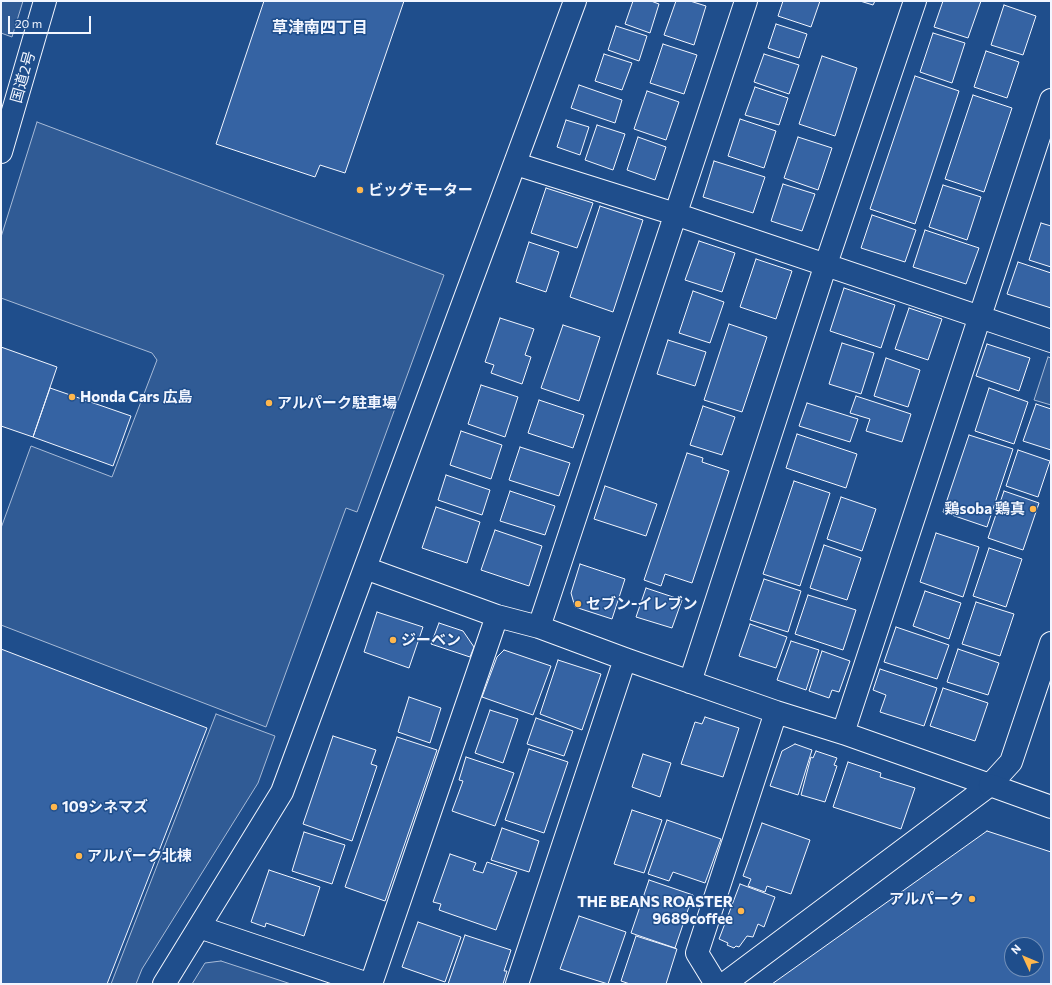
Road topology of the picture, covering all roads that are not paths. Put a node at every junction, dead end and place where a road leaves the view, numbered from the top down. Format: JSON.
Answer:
{"nodes":[{"id":1,"x":45,"y":1,"type":"edge"},
{"id":2,"x":575,"y":1,"type":"edge"},
{"id":3,"x":746,"y":1,"type":"edge"},
{"id":4,"x":915,"y":1,"type":"edge"},
{"id":5,"x":1051,"y":100,"type":"edge"},
{"id":6,"x":1,"y":152,"type":"edge"},
{"id":7,"x":516,"y":164,"type":"junction"},
{"id":8,"x":675,"y":214,"type":"junction"},
{"id":9,"x":826,"y":264,"type":"junction"},
{"id":10,"x":980,"y":316,"type":"junction"},
{"id":11,"x":1051,"y":341,"type":"edge"},
{"id":12,"x":365,"y":568,"type":"junction"},
{"id":13,"x":497,"y":616,"type":"junction"},
{"id":14,"x":539,"y":627,"type":"junction"},
{"id":15,"x":1051,"y":643,"type":"edge"},
{"id":16,"x":625,"y":659,"type":"junction"},
{"id":17,"x":690,"y":682,"type":"junction"},
{"id":18,"x":776,"y":712,"type":"junction"},
{"id":19,"x":843,"y":733,"type":"junction"},
{"id":20,"x":990,"y":785,"type":"junction"},
{"id":21,"x":1051,"y":807,"type":"edge"},
{"id":22,"x":199,"y":927,"type":"junction"},
{"id":23,"x":164,"y":984,"type":"edge"},
{"id":24,"x":369,"y":984,"type":"edge"},
{"id":25,"x":516,"y":984,"type":"edge"},
{"id":26,"x":716,"y":984,"type":"edge"},
{"id":27,"x":724,"y":984,"type":"edge"}],
"edges":[{"from":1,"to":6,"type":"main road","name":"国道2号"},
{"from":2,"to":7,"type":"main road"},
{"from":3,"to":8,"type":"main road"},
{"from":4,"to":9,"type":"main road"},
{"from":5,"to":10,"type":"main road"},
{"from":7,"to":8,"type":"main road"},
{"from":7,"to":12,"type":"main road"},
{"from":8,"to":9,"type":"main road"},
{"from":8,"to":14,"type":"main road"},
{"from":9,"to":10,"type":"main road"},
{"from":9,"to":17,"type":"main road"},
{"from":10,"to":11,"type":"main road"},
{"from":10,"to":19,"type":"main road"},
{"from":12,"to":13,"type":"main road"},
{"from":12,"to":22,"type":"main road"},
{"from":13,"to":14,"type":"main road"},
{"from":13,"to":24,"type":"main road"},
{"from":14,"to":16,"type":"main road"},
{"from":15,"to":20,"type":"main road"},
{"from":16,"to":17,"type":"main road"},
{"from":16,"to":25,"type":"main road"},
{"from":17,"to":18,"type":"main road"},
{"from":18,"to":19,"type":"main road"},
{"from":18,"to":26,"type":"main road"},
{"from":19,"to":20,"type":"main road"},
{"from":20,"to":21,"type":"main road"},
{"from":20,"to":27,"type":"main road"},
{"from":22,"to":23,"type":"main road"},
{"from":22,"to":24,"type":"main road"}]}
